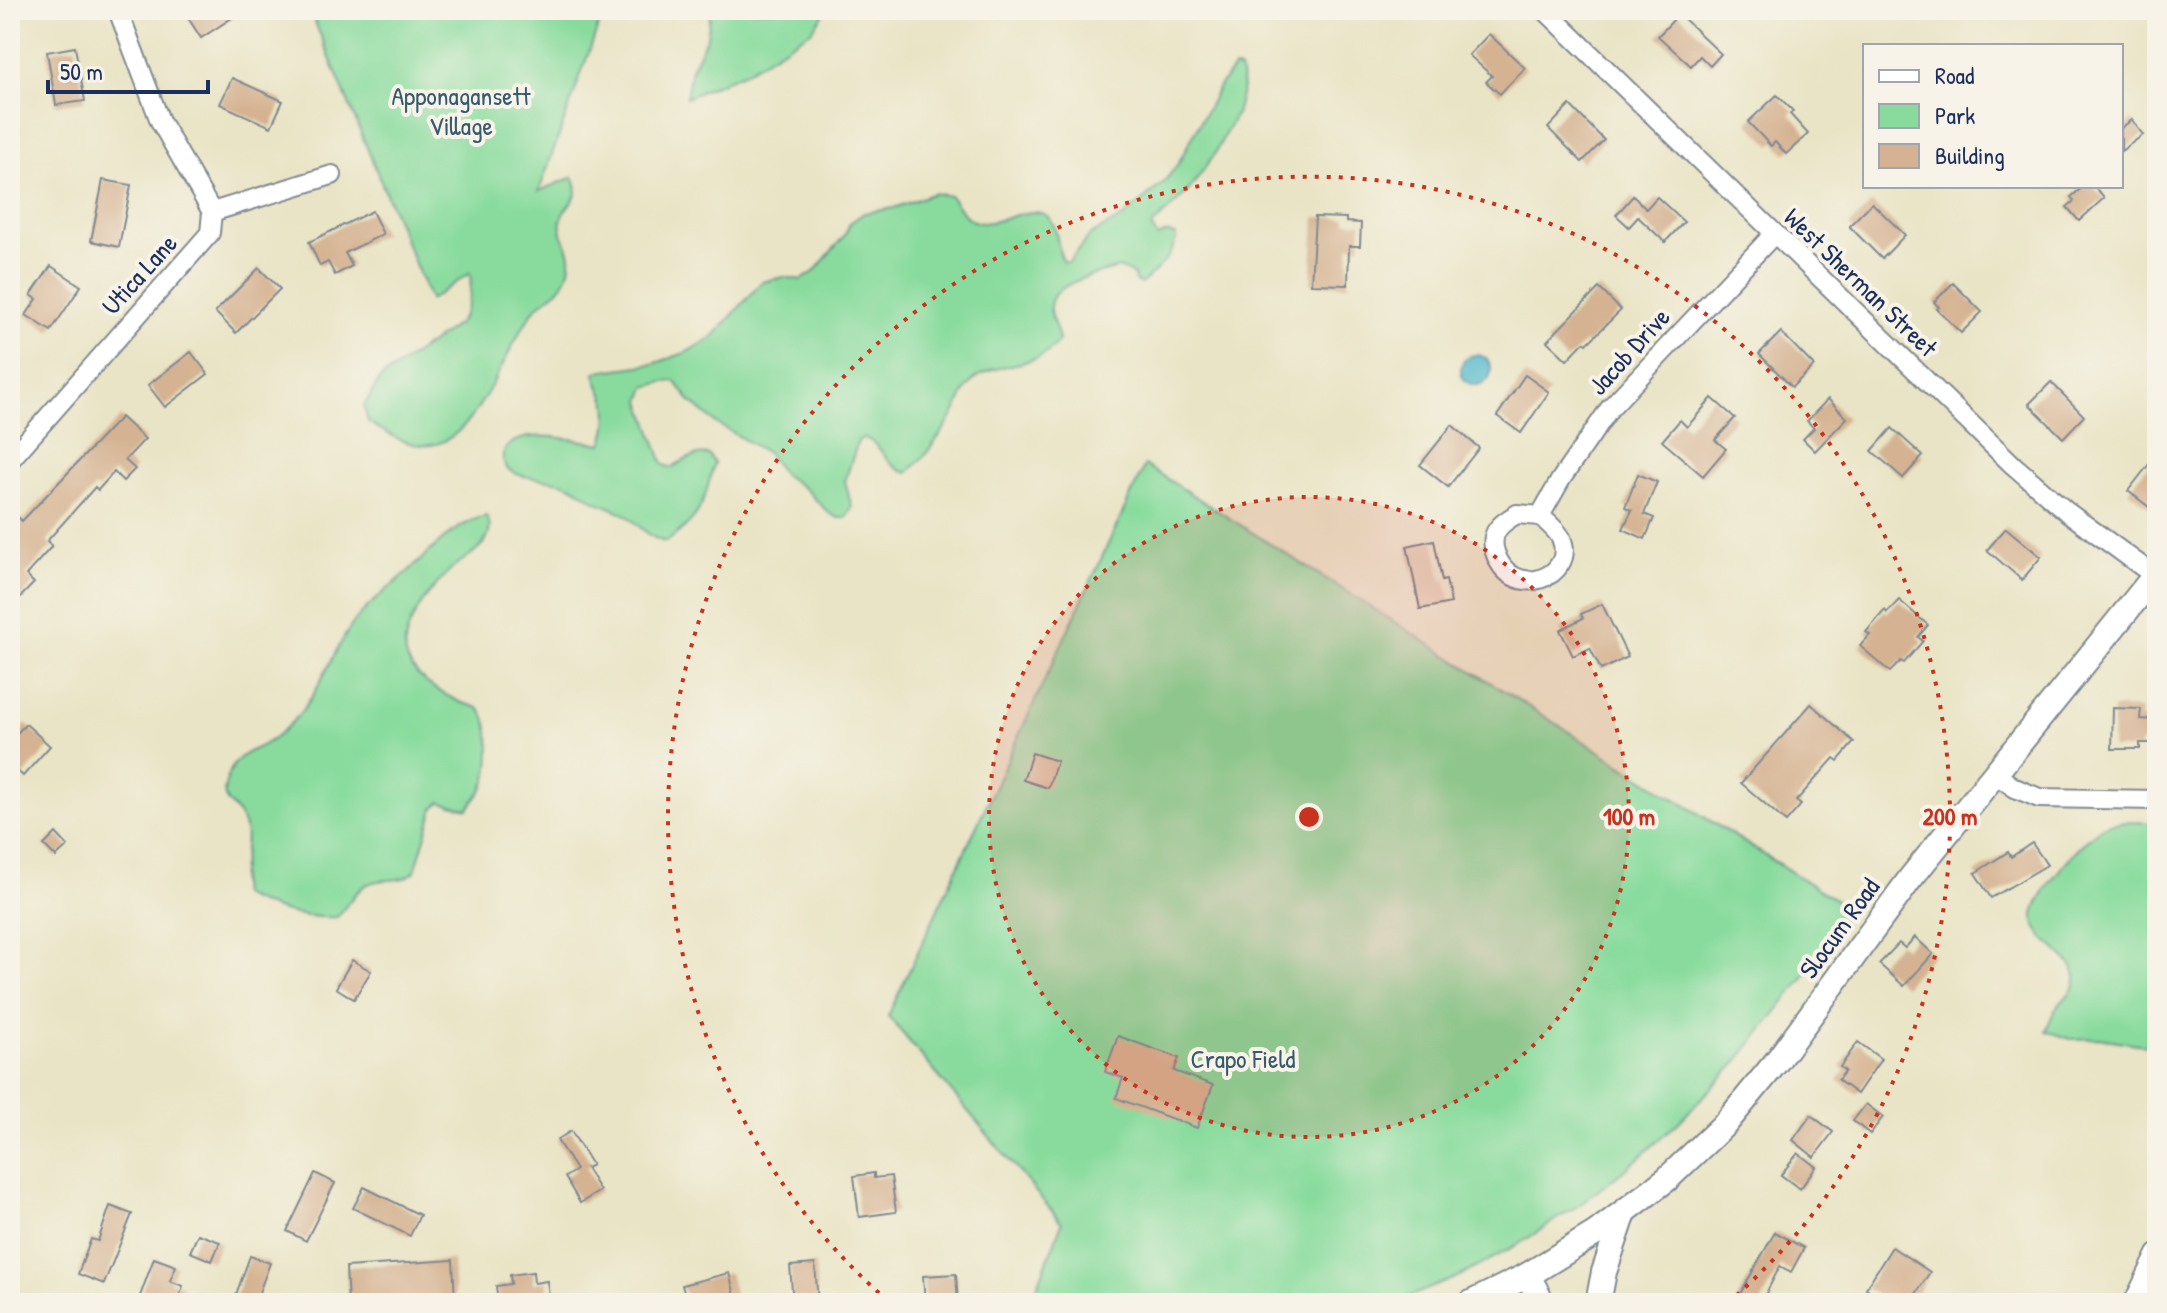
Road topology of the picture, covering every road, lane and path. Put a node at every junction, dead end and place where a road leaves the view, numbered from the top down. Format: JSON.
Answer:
{"nodes":[{"id":1,"x":118,"y":10,"type":"edge"},
{"id":2,"x":1545,"y":10,"type":"edge"},
{"id":3,"x":332,"y":175,"type":"dead end"},
{"id":4,"x":212,"y":212,"type":"junction"},
{"id":5,"x":1774,"y":234,"type":"junction"},
{"id":6,"x":10,"y":460,"type":"edge"},
{"id":7,"x":1540,"y":516,"type":"dead end"},
{"id":8,"x":2156,"y":575,"type":"edge"},
{"id":9,"x":1995,"y":774,"type":"junction"},
{"id":10,"x":2157,"y":800,"type":"edge"},
{"id":11,"x":1624,"y":1213,"type":"junction"},
{"id":12,"x":2157,"y":1254,"type":"edge"},
{"id":13,"x":1528,"y":1275,"type":"junction"},
{"id":14,"x":1471,"y":1303,"type":"edge"},
{"id":15,"x":1542,"y":1303,"type":"edge"},
{"id":16,"x":1598,"y":1303,"type":"edge"},
{"id":17,"x":2133,"y":1303,"type":"edge"}],
"edges":[{"from":1,"to":4,"type":"street"},
{"from":2,"to":5,"type":"street","name":"West Sherman Street"},
{"from":3,"to":4,"type":"street"},
{"from":4,"to":6,"type":"street","name":"Utica Lane"},
{"from":5,"to":7,"type":"street","name":"Jacob Drive"},
{"from":5,"to":8,"type":"street","name":"West Sherman Street"},
{"from":8,"to":9,"type":"main road","name":"Slocum Road"},
{"from":9,"to":10,"type":"street"},
{"from":9,"to":11,"type":"main road","name":"Slocum Road"},
{"from":11,"to":13,"type":"main road","name":"Slocum Road"},
{"from":11,"to":16,"type":"main road"},
{"from":12,"to":17,"type":"street"},
{"from":13,"to":14,"type":"main road","name":"Slocum Road"},
{"from":13,"to":15,"type":"main road"}]}
